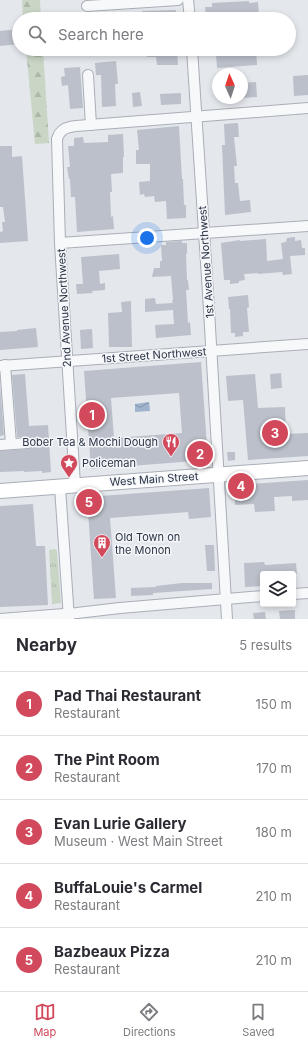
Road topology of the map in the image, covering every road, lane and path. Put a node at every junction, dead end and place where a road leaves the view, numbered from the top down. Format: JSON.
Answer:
{"nodes":[{"id":1,"x":178,"y":0,"type":"edge"},
{"id":2,"x":188,"y":0,"type":"edge"},
{"id":3,"x":87,"y":6,"type":"dead end"},
{"id":4,"x":189,"y":12,"type":"edge"},
{"id":5,"x":193,"y":56,"type":"edge"},
{"id":6,"x":88,"y":75,"type":"dead end"},
{"id":7,"x":308,"y":108,"type":"edge"},
{"id":8,"x":197,"y":116,"type":"junction"},
{"id":9,"x":91,"y":125,"type":"junction"},
{"id":10,"x":308,"y":226,"type":"edge"},
{"id":11,"x":204,"y":233,"type":"junction"},
{"id":12,"x":60,"y":243,"type":"junction"},
{"id":13,"x":308,"y":344,"type":"edge"},
{"id":14,"x":212,"y":351,"type":"junction"},
{"id":15,"x":67,"y":361,"type":"junction"},
{"id":16,"x":2,"y":366,"type":"edge"},
{"id":17,"x":28,"y":443,"type":"dead end"},
{"id":18,"x":11,"y":444,"type":"junction"},
{"id":19,"x":0,"y":445,"type":"edge"},
{"id":20,"x":308,"y":468,"type":"edge"},
{"id":21,"x":219,"y":474,"type":"junction"},
{"id":22,"x":75,"y":485,"type":"junction"},
{"id":23,"x":60,"y":487,"type":"junction"},
{"id":24,"x":0,"y":491,"type":"edge"},
{"id":25,"x":308,"y":593,"type":"edge"},
{"id":26,"x":296,"y":594,"type":"edge"},
{"id":27,"x":260,"y":596,"type":"edge"},
{"id":28,"x":226,"y":599,"type":"junction"},
{"id":29,"x":91,"y":615,"type":"edge"},
{"id":30,"x":68,"y":616,"type":"edge"},
{"id":31,"x":0,"y":619,"type":"edge"},
{"id":32,"x":227,"y":619,"type":"edge"}],
"edges":[{"from":1,"to":3,"type":"street"},
{"from":2,"to":4,"type":"street"},
{"from":5,"to":8,"type":"street","name":"1st Avenue Northwest"},
{"from":6,"to":9,"type":"street"},
{"from":7,"to":8,"type":"street"},
{"from":8,"to":9,"type":"street"},
{"from":8,"to":11,"type":"street","name":"1st Avenue Northwest"},
{"from":9,"to":12,"type":"street","name":"2nd Avenue Northwest"},
{"from":10,"to":11,"type":"street"},
{"from":11,"to":12,"type":"street"},
{"from":11,"to":14,"type":"street","name":"1st Avenue Northwest"},
{"from":12,"to":15,"type":"street","name":"2nd Avenue Northwest"},
{"from":13,"to":14,"type":"street","name":"1st Street Northwest"},
{"from":14,"to":15,"type":"street","name":"1st Street Northwest"},
{"from":14,"to":21,"type":"street","name":"1st Avenue Northwest"},
{"from":15,"to":16,"type":"street","name":"1st Street Northwest"},
{"from":15,"to":22,"type":"street","name":"2nd Avenue Northwest"},
{"from":16,"to":18,"type":"street"},
{"from":17,"to":18,"type":"street"},
{"from":18,"to":19,"type":"street"},
{"from":20,"to":21,"type":"main road","name":"West Main Street"},
{"from":21,"to":22,"type":"main road","name":"West Main Street"},
{"from":21,"to":28,"type":"street","name":"1st Avenue Northwest"},
{"from":22,"to":23,"type":"main road","name":"West Main Street"},
{"from":23,"to":24,"type":"main road","name":"West Main Street"},
{"from":23,"to":30,"type":"street"},
{"from":25,"to":26,"type":"street"},
{"from":27,"to":28,"type":"street"},
{"from":28,"to":29,"type":"street"},
{"from":28,"to":32,"type":"street","name":"1st Avenue Northwest"},
{"from":29,"to":30,"type":"street"},
{"from":30,"to":31,"type":"street"}]}
